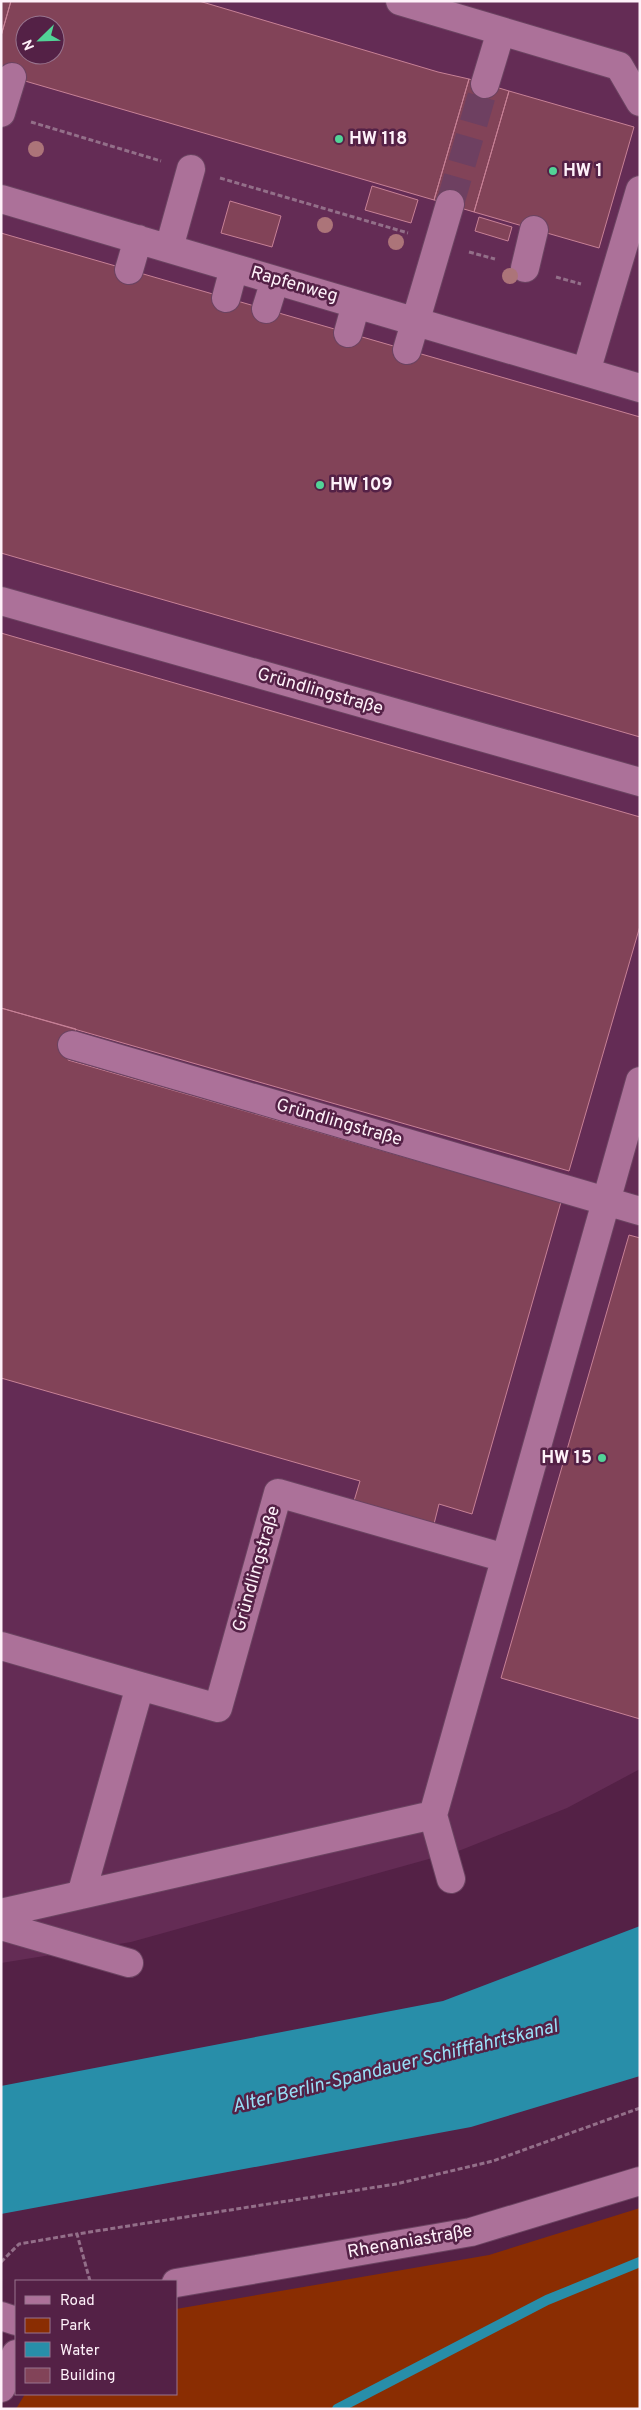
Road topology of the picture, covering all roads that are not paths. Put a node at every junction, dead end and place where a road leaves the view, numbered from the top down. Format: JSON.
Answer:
{"nodes":[{"id":1,"x":400,"y":1,"type":"edge"},
{"id":2,"x":501,"y":31,"type":"junction"},
{"id":3,"x":12,"y":77,"type":"dead end"},
{"id":4,"x":485,"y":84,"type":"tunnel mouth"},
{"id":5,"x":640,"y":102,"type":"edge"},
{"id":6,"x":1,"y":113,"type":"edge"},
{"id":7,"x":191,"y":169,"type":"road end"},
{"id":8,"x":632,"y":189,"type":"edge"},
{"id":9,"x":1,"y":199,"type":"edge"},
{"id":10,"x":450,"y":204,"type":"tunnel mouth"},
{"id":11,"x":534,"y":230,"type":"dead end"},
{"id":12,"x":138,"y":239,"type":"junction"},
{"id":13,"x":169,"y":248,"type":"junction"},
{"id":14,"x":234,"y":268,"type":"junction"},
{"id":15,"x":526,"y":268,"type":"road end"},
{"id":16,"x":129,"y":270,"type":"dead end"},
{"id":17,"x":275,"y":280,"type":"junction"},
{"id":18,"x":226,"y":298,"type":"dead end"},
{"id":19,"x":356,"y":304,"type":"junction"},
{"id":20,"x":266,"y":309,"type":"dead end"},
{"id":21,"x":416,"y":322,"type":"junction"},
{"id":22,"x":348,"y":333,"type":"dead end"},
{"id":23,"x":407,"y":350,"type":"dead end"},
{"id":24,"x":586,"y":372,"type":"junction"},
{"id":25,"x":640,"y":388,"type":"edge"},
{"id":26,"x":1,"y":602,"type":"edge"},
{"id":27,"x":640,"y":782,"type":"edge"},
{"id":28,"x":72,"y":1045,"type":"dead end"},
{"id":29,"x":640,"y":1081,"type":"edge"},
{"id":30,"x":606,"y":1201,"type":"junction"},
{"id":31,"x":640,"y":1211,"type":"edge"},
{"id":32,"x":505,"y":1558,"type":"junction"},
{"id":33,"x":1,"y":1646,"type":"edge"},
{"id":34,"x":140,"y":1686,"type":"junction"},
{"id":35,"x":433,"y":1815,"type":"junction"},
{"id":36,"x":451,"y":1880,"type":"dead end"},
{"id":37,"x":81,"y":1895,"type":"junction"},
{"id":38,"x":1,"y":1913,"type":"edge"},
{"id":39,"x":1,"y":1926,"type":"edge"},
{"id":40,"x":129,"y":1963,"type":"dead end"},
{"id":41,"x":640,"y":2181,"type":"edge"},
{"id":42,"x":178,"y":2283,"type":"edge"},
{"id":43,"x":1,"y":2316,"type":"edge"},
{"id":44,"x":15,"y":2321,"type":"edge"},
{"id":45,"x":15,"y":2356,"type":"edge"},
{"id":46,"x":1,"y":2388,"type":"edge"}],
"edges":[{"from":1,"to":2,"type":"street"},
{"from":2,"to":4,"type":"street"},
{"from":2,"to":5,"type":"street"},
{"from":3,"to":6,"type":"street"},
{"from":7,"to":13,"type":"street"},
{"from":8,"to":24,"type":"street"},
{"from":9,"to":12,"type":"street","name":"Rapfenweg"},
{"from":10,"to":21,"type":"street"},
{"from":11,"to":15,"type":"street"},
{"from":12,"to":13,"type":"street","name":"Rapfenweg"},
{"from":12,"to":16,"type":"street"},
{"from":13,"to":14,"type":"street","name":"Rapfenweg"},
{"from":14,"to":17,"type":"street","name":"Rapfenweg"},
{"from":14,"to":18,"type":"street"},
{"from":17,"to":19,"type":"street","name":"Rapfenweg"},
{"from":17,"to":20,"type":"street"},
{"from":19,"to":21,"type":"street","name":"Rapfenweg"},
{"from":19,"to":22,"type":"street"},
{"from":21,"to":23,"type":"street"},
{"from":21,"to":24,"type":"street","name":"Rapfenweg"},
{"from":24,"to":25,"type":"street","name":"Rapfenweg"},
{"from":26,"to":27,"type":"street","name":"Gründlingstraße"},
{"from":28,"to":30,"type":"street","name":"Gründlingstraße"},
{"from":29,"to":30,"type":"street"},
{"from":30,"to":31,"type":"street","name":"Gründlingstraße"},
{"from":30,"to":32,"type":"street"},
{"from":32,"to":34,"type":"street","name":"Gründlingstraße"},
{"from":32,"to":35,"type":"street"},
{"from":33,"to":34,"type":"street","name":"Gründlingstraße"},
{"from":34,"to":37,"type":"street"},
{"from":35,"to":36,"type":"street"},
{"from":35,"to":37,"type":"street"},
{"from":37,"to":38,"type":"street"},
{"from":39,"to":40,"type":"street"},
{"from":41,"to":42,"type":"street","name":"Rhenaniastraße"},
{"from":43,"to":44,"type":"street"},
{"from":45,"to":46,"type":"street"}]}
